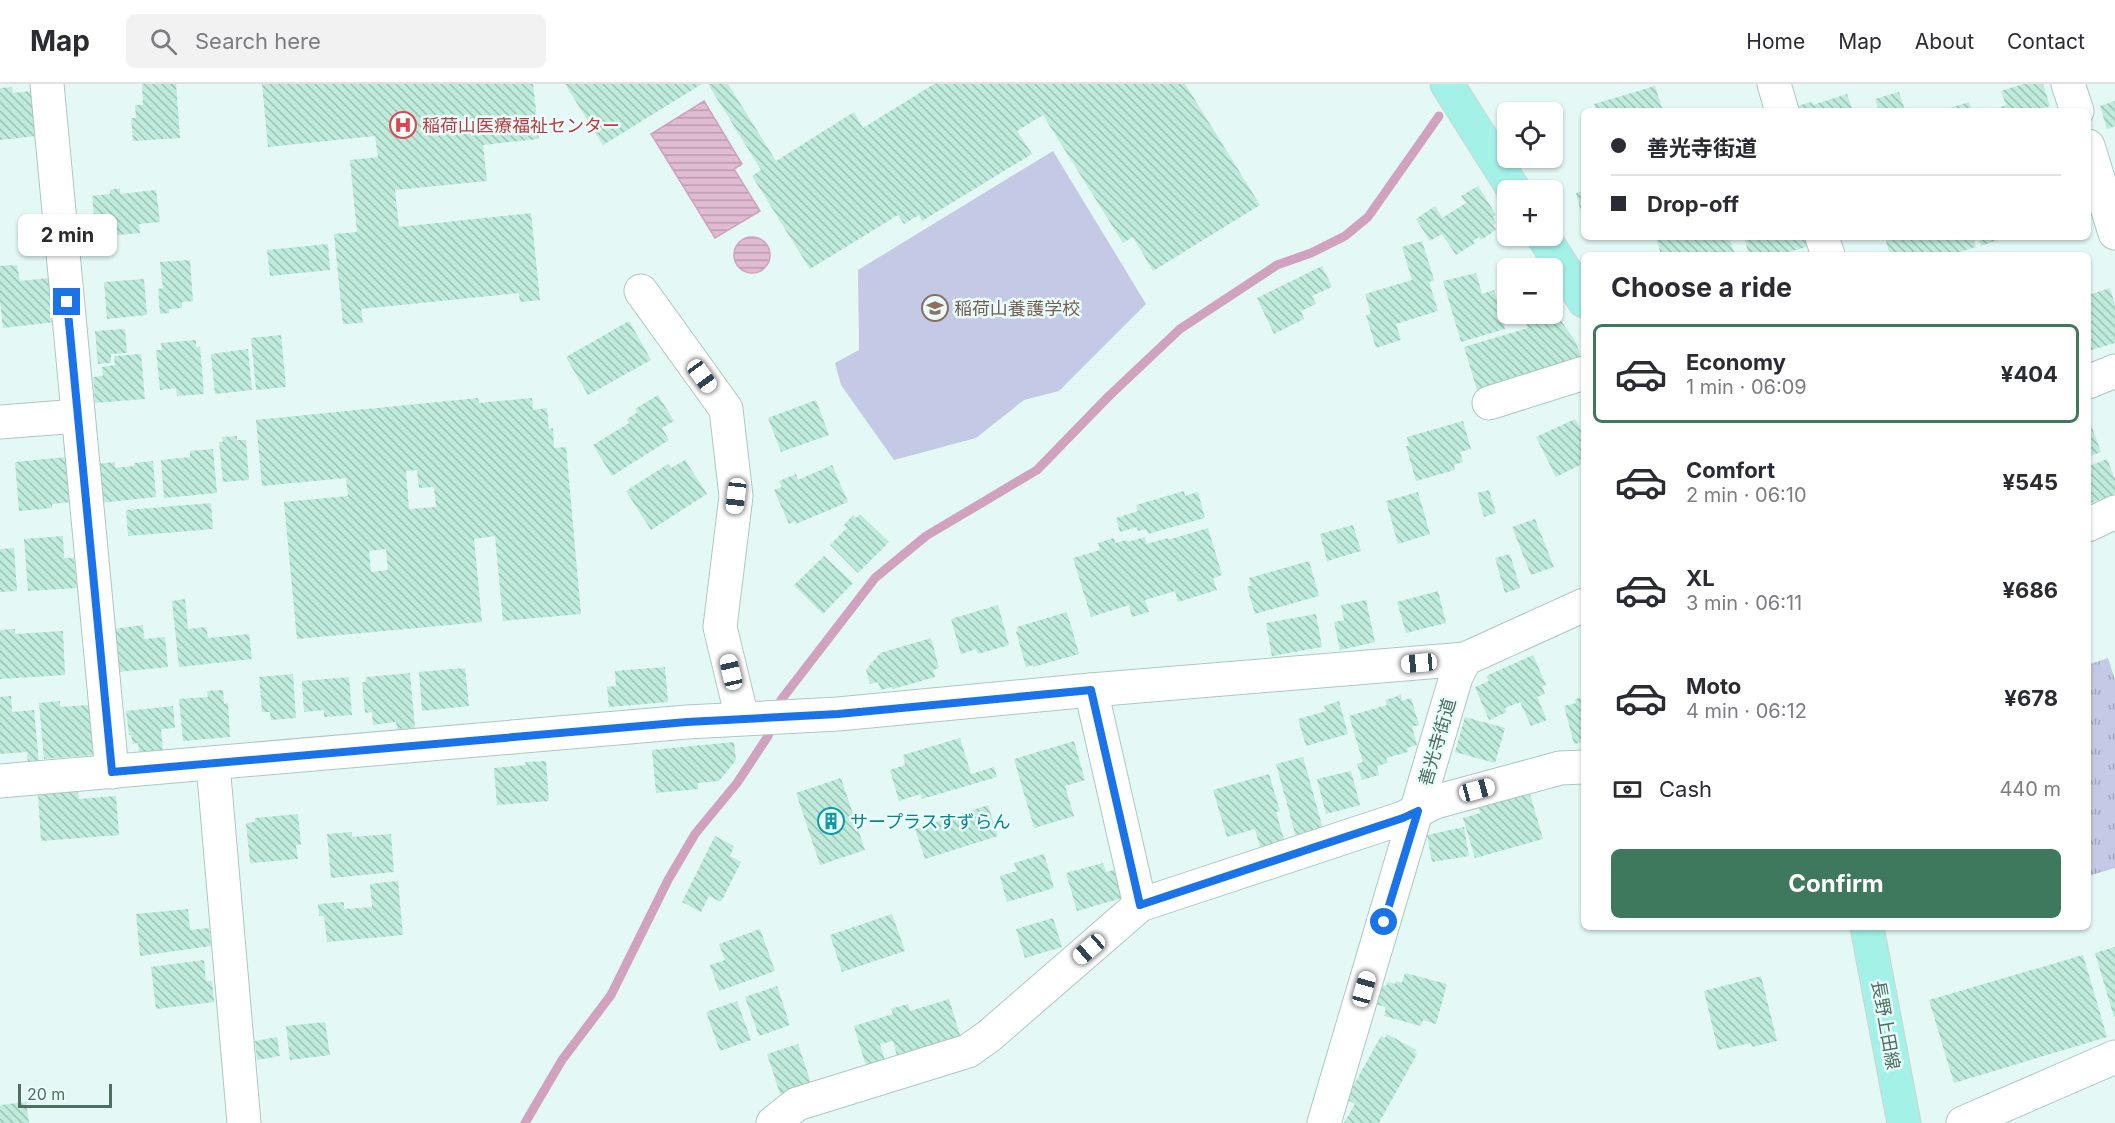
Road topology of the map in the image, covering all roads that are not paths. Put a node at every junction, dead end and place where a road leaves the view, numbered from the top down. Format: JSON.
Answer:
{"nodes":[{"id":1,"x":47,"y":84,"type":"edge"},
{"id":2,"x":1447,"y":84,"type":"edge"},
{"id":3,"x":1774,"y":84,"type":"edge"},
{"id":4,"x":2068,"y":84,"type":"edge"},
{"id":5,"x":1781,"y":108,"type":"edge"},
{"id":6,"x":2076,"y":108,"type":"edge"},
{"id":7,"x":2091,"y":156,"type":"edge"},
{"id":8,"x":1508,"y":180,"type":"edge"},
{"id":9,"x":2115,"y":233,"type":"edge"},
{"id":10,"x":1549,"y":246,"type":"edge"},
{"id":11,"x":640,"y":291,"type":"dead end"},
{"id":12,"x":1581,"y":296,"type":"edge"},
{"id":13,"x":2115,"y":371,"type":"edge"},
{"id":14,"x":1581,"y":374,"type":"edge"},
{"id":15,"x":2091,"y":381,"type":"edge"},
{"id":16,"x":1489,"y":403,"type":"dead end"},
{"id":17,"x":78,"y":416,"type":"junction"},
{"id":18,"x":0,"y":422,"type":"edge"},
{"id":19,"x":2115,"y":512,"type":"edge"},
{"id":20,"x":2091,"y":524,"type":"edge"},
{"id":21,"x":1581,"y":606,"type":"edge"},
{"id":22,"x":1465,"y":659,"type":"junction"},
{"id":23,"x":1091,"y":690,"type":"junction"},
{"id":24,"x":765,"y":717,"type":"junction"},
{"id":25,"x":213,"y":764,"type":"junction"},
{"id":26,"x":1581,"y":767,"type":"edge"},
{"id":27,"x":112,"y":772,"type":"junction"},
{"id":28,"x":0,"y":781,"type":"edge"},
{"id":29,"x":1418,"y":811,"type":"junction"},
{"id":30,"x":1140,"y":905,"type":"junction"},
{"id":31,"x":1868,"y":930,"type":"edge"},
{"id":32,"x":2115,"y":1057,"type":"edge"},
{"id":33,"x":244,"y":1123,"type":"edge"},
{"id":34,"x":773,"y":1123,"type":"edge"},
{"id":35,"x":1324,"y":1123,"type":"edge"},
{"id":36,"x":1904,"y":1123,"type":"edge"},
{"id":37,"x":1963,"y":1123,"type":"edge"}],
"edges":[{"from":1,"to":17,"type":"street"},
{"from":2,"to":8,"type":"main road"},
{"from":3,"to":5,"type":"street"},
{"from":4,"to":6,"type":"street"},
{"from":7,"to":9,"type":"street"},
{"from":10,"to":12,"type":"main road"},
{"from":11,"to":24,"type":"street"},
{"from":13,"to":15,"type":"street"},
{"from":14,"to":16,"type":"street"},
{"from":17,"to":18,"type":"street"},
{"from":17,"to":27,"type":"street"},
{"from":19,"to":20,"type":"street"},
{"from":21,"to":22,"type":"street"},
{"from":22,"to":23,"type":"street"},
{"from":22,"to":29,"type":"street","name":"善光寺街道"},
{"from":23,"to":24,"type":"street"},
{"from":23,"to":30,"type":"street"},
{"from":24,"to":25,"type":"street"},
{"from":25,"to":27,"type":"street"},
{"from":25,"to":33,"type":"street"},
{"from":26,"to":29,"type":"street"},
{"from":27,"to":28,"type":"street"},
{"from":29,"to":30,"type":"street"},
{"from":29,"to":35,"type":"street","name":"善光寺街道"},
{"from":30,"to":34,"type":"street"},
{"from":31,"to":36,"type":"main road","name":"長野上田線"},
{"from":32,"to":37,"type":"street"}]}
